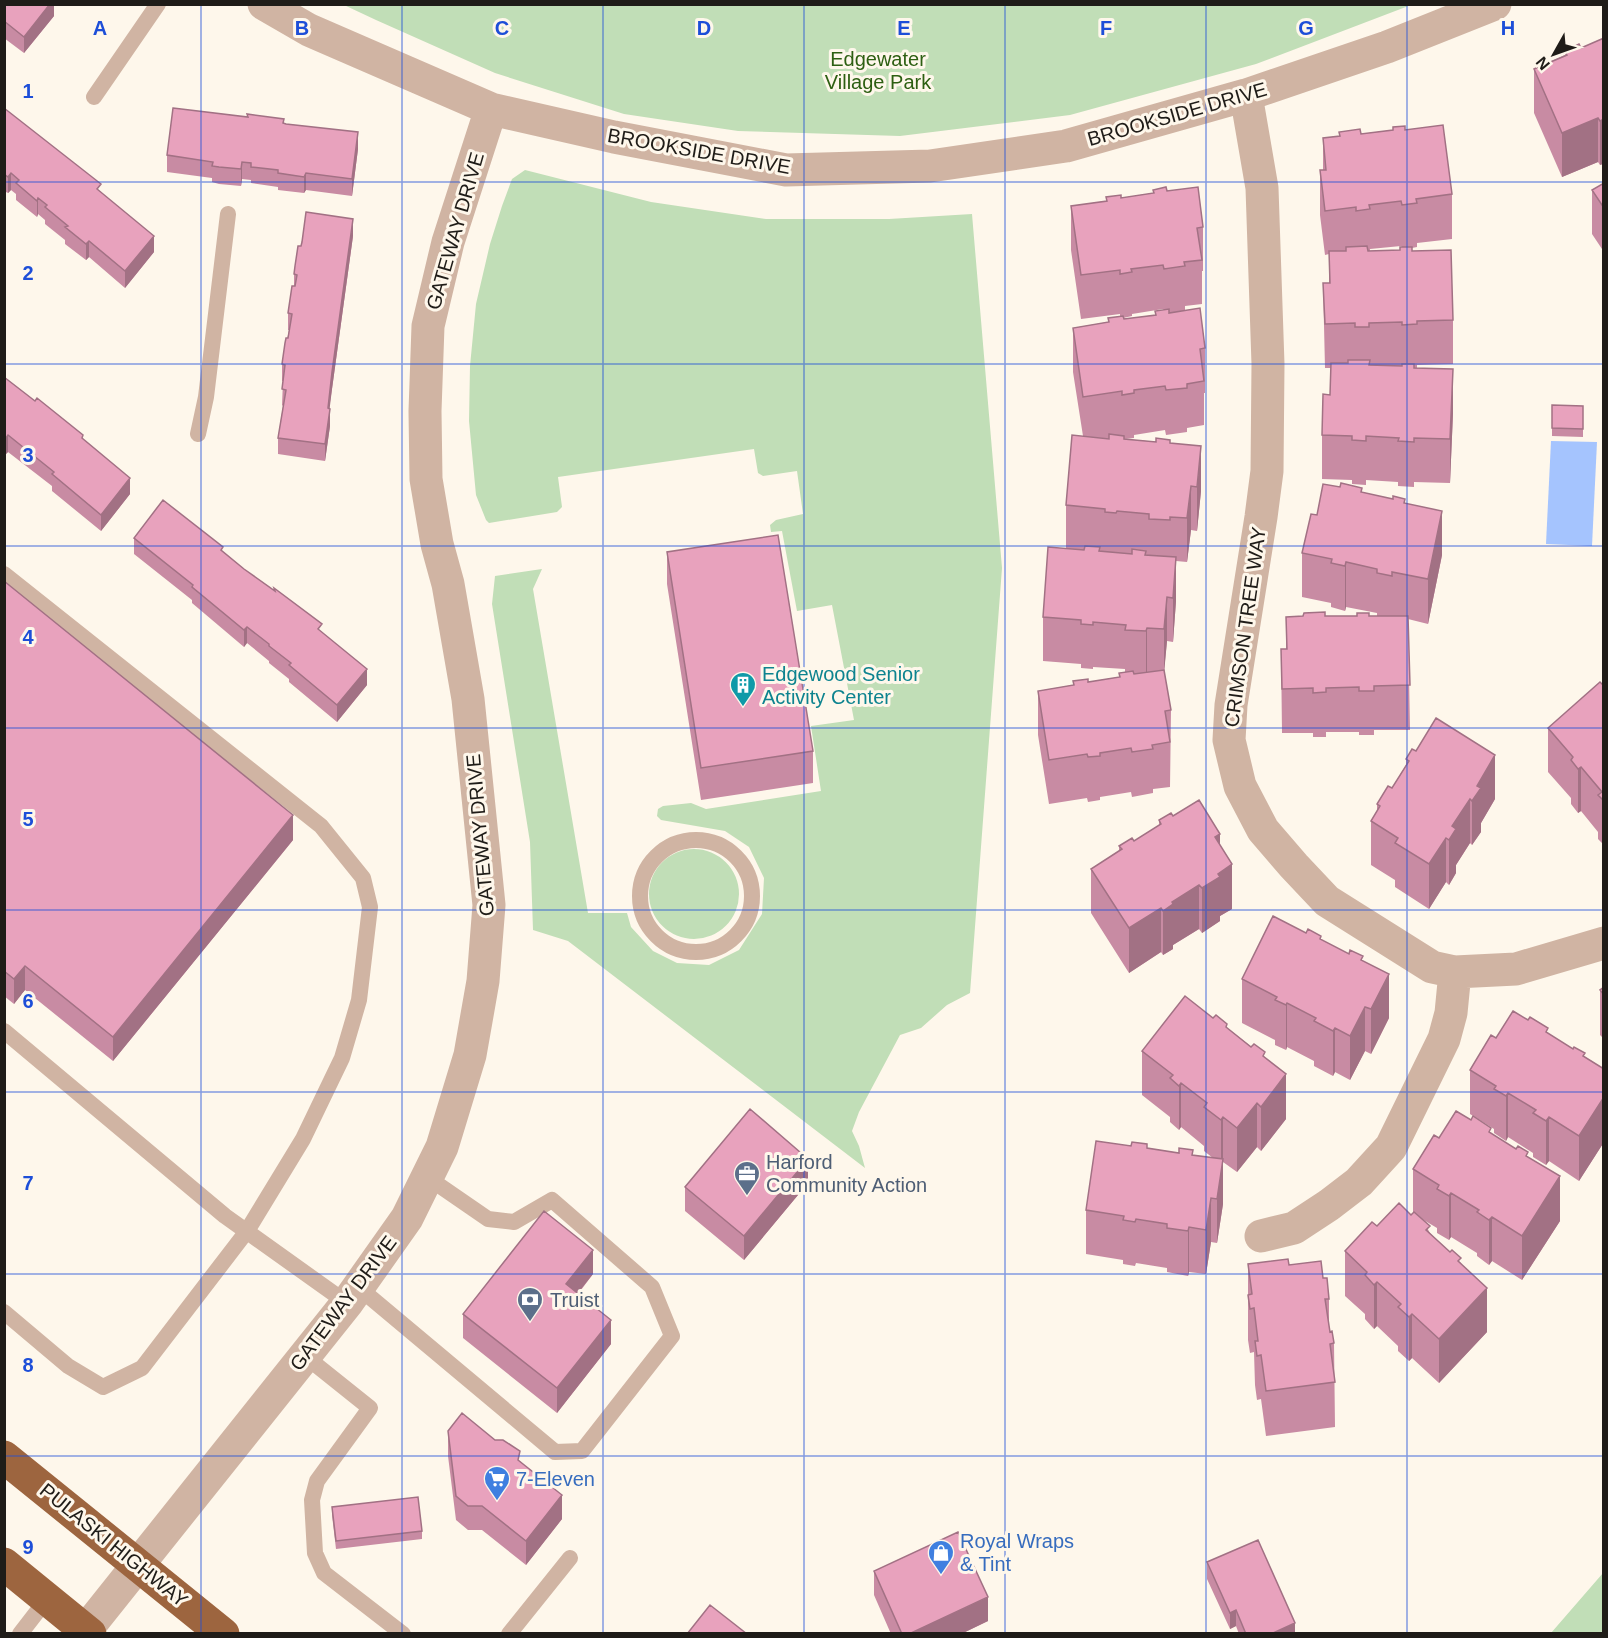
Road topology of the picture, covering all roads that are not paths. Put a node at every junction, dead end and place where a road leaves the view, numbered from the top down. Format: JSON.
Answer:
{"nodes":[{"id":1,"x":158,"y":4,"type":"edge"},
{"id":2,"x":264,"y":4,"type":"edge"},
{"id":3,"x":1495,"y":4,"type":"edge"},
{"id":4,"x":1246,"y":95,"type":"junction"},
{"id":5,"x":94,"y":97,"type":"dead end"},
{"id":6,"x":491,"y":109,"type":"junction"},
{"id":7,"x":228,"y":214,"type":"dead end"},
{"id":8,"x":198,"y":434,"type":"dead end"},
{"id":9,"x":4,"y":574,"type":"edge"},
{"id":10,"x":651,"y":930,"type":"joint"},
{"id":11,"x":1604,"y":943,"type":"edge"},
{"id":12,"x":1455,"y":972,"type":"junction"},
{"id":13,"x":4,"y":1031,"type":"edge"},
{"id":14,"x":427,"y":1177,"type":"junction"},
{"id":15,"x":247,"y":1231,"type":"junction"},
{"id":16,"x":1261,"y":1236,"type":"dead end"},
{"id":17,"x":353,"y":1295,"type":"junction"},
{"id":18,"x":4,"y":1312,"type":"edge"},
{"id":19,"x":305,"y":1356,"type":"junction"},
{"id":20,"x":4,"y":1457,"type":"edge"},
{"id":21,"x":570,"y":1558,"type":"dead end"},
{"id":22,"x":4,"y":1564,"type":"edge"},
{"id":23,"x":138,"y":1564,"type":"junction"},
{"id":24,"x":47,"y":1599,"type":"junction"},
{"id":25,"x":88,"y":1632,"type":"edge"},
{"id":26,"x":20,"y":1634,"type":"edge"},
{"id":27,"x":223,"y":1634,"type":"edge"},
{"id":28,"x":403,"y":1634,"type":"edge"},
{"id":29,"x":508,"y":1634,"type":"edge"}],
"edges":[{"from":1,"to":5,"type":"lane"},
{"from":2,"to":6,"type":"street","name":"BROOKSIDE DRIVE"},
{"from":3,"to":4,"type":"street","name":"BROOKSIDE DRIVE"},
{"from":4,"to":6,"type":"street","name":"BROOKSIDE DRIVE"},
{"from":4,"to":12,"type":"street","name":"CRIMSON TREE WAY"},
{"from":6,"to":14,"type":"street","name":"GATEWAY DRIVE"},
{"from":7,"to":8,"type":"lane"},
{"from":9,"to":15,"type":"lane"},
{"from":10,"to":10,"type":"lane"},
{"from":11,"to":12,"type":"street","name":"CRIMSON TREE WAY"},
{"from":12,"to":16,"type":"street"},
{"from":13,"to":15,"type":"lane"},
{"from":14,"to":17,"type":"street","name":"GATEWAY DRIVE"},
{"from":14,"to":17,"type":"lane"},
{"from":15,"to":17,"type":"lane"},
{"from":15,"to":18,"type":"lane"},
{"from":17,"to":19,"type":"street","name":"GATEWAY DRIVE"},
{"from":19,"to":23,"type":"street","name":"GATEWAY DRIVE"},
{"from":19,"to":28,"type":"lane"},
{"from":20,"to":23,"type":"highway","name":"PULASKI HIGHWAY"},
{"from":21,"to":29,"type":"lane"},
{"from":22,"to":24,"type":"highway"},
{"from":23,"to":25,"type":"street","name":"GATEWAY DRIVE"},
{"from":23,"to":27,"type":"highway","name":"PULASKI HIGHWAY"},
{"from":24,"to":25,"type":"highway"},
{"from":24,"to":26,"type":"lane"}]}
